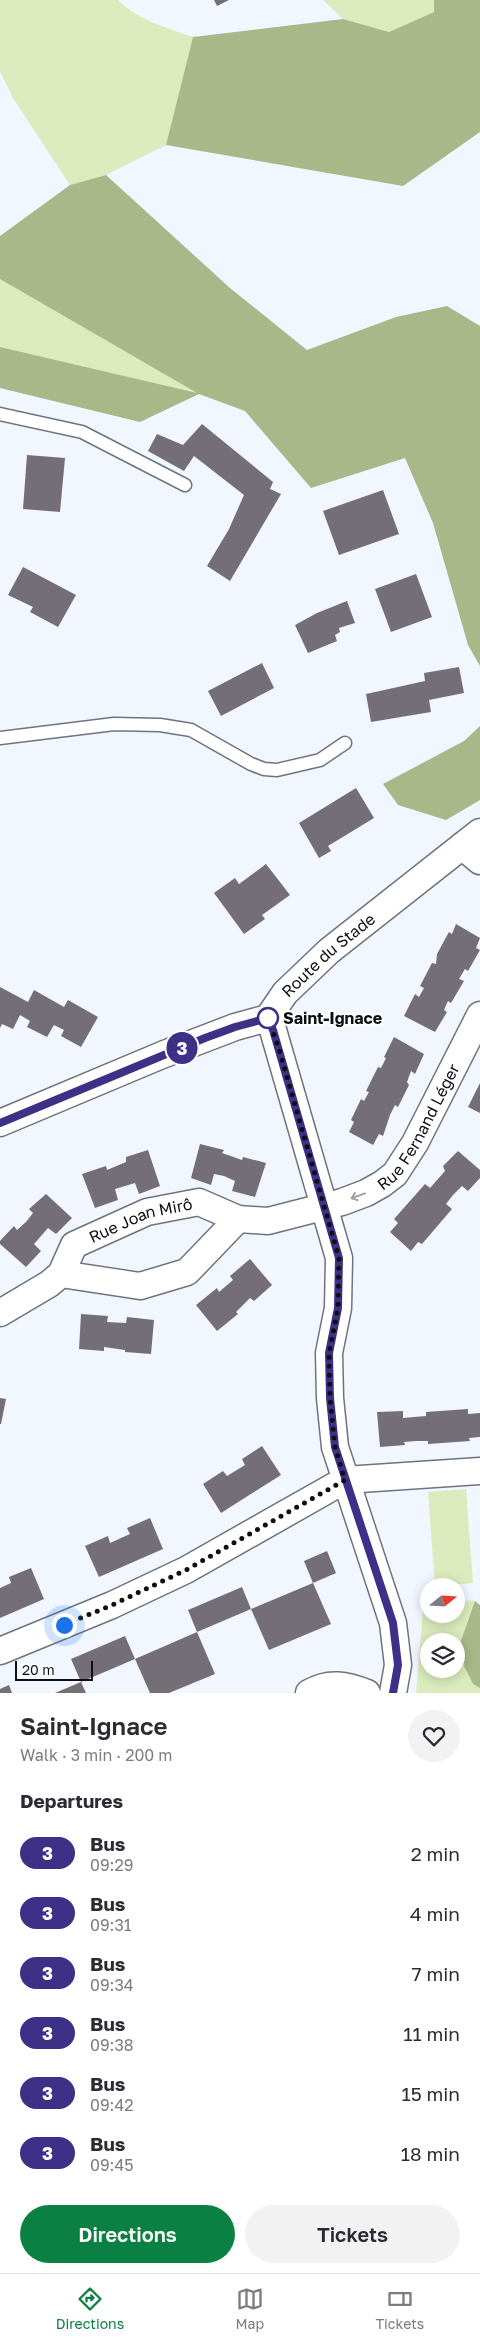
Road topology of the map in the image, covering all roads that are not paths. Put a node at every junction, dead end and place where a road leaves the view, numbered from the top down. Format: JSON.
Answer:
{"nodes":[{"id":1,"x":0,"y":414,"type":"edge"},
{"id":2,"x":185,"y":485,"type":"dead end"},
{"id":3,"x":0,"y":738,"type":"edge"},
{"id":4,"x":345,"y":743,"type":"dead end"},
{"id":5,"x":474,"y":846,"type":"edge"},
{"id":6,"x":480,"y":1015,"type":"edge"},
{"id":7,"x":268,"y":1018,"type":"junction"},
{"id":8,"x":0,"y":1123,"type":"edge"},
{"id":9,"x":325,"y":1206,"type":"junction"},
{"id":10,"x":238,"y":1219,"type":"junction"},
{"id":11,"x":61,"y":1274,"type":"junction"},
{"id":12,"x":0,"y":1313,"type":"edge"},
{"id":13,"x":480,"y":1470,"type":"edge"},
{"id":14,"x":345,"y":1480,"type":"junction"},
{"id":15,"x":0,"y":1651,"type":"edge"},
{"id":16,"x":309,"y":1693,"type":"edge"},
{"id":17,"x":367,"y":1693,"type":"edge"},
{"id":18,"x":393,"y":1693,"type":"edge"}],
"edges":[{"from":1,"to":2,"type":"lane"},
{"from":3,"to":4,"type":"lane"},
{"from":5,"to":7,"type":"street","name":"Route du Stade"},
{"from":6,"to":9,"type":"street","name":"Rue Fernand Léger","one_way":true},
{"from":7,"to":8,"type":"street"},
{"from":7,"to":9,"type":"street"},
{"from":9,"to":10,"type":"street","name":"Rue Joan Mirô"},
{"from":9,"to":14,"type":"street"},
{"from":10,"to":11,"type":"street"},
{"from":10,"to":11,"type":"street","name":"Rue Joan Mirô"},
{"from":11,"to":12,"type":"street","name":"Rue Joan Mirô"},
{"from":13,"to":14,"type":"street"},
{"from":14,"to":15,"type":"street"},
{"from":14,"to":18,"type":"street"},
{"from":16,"to":17,"type":"street"}]}
